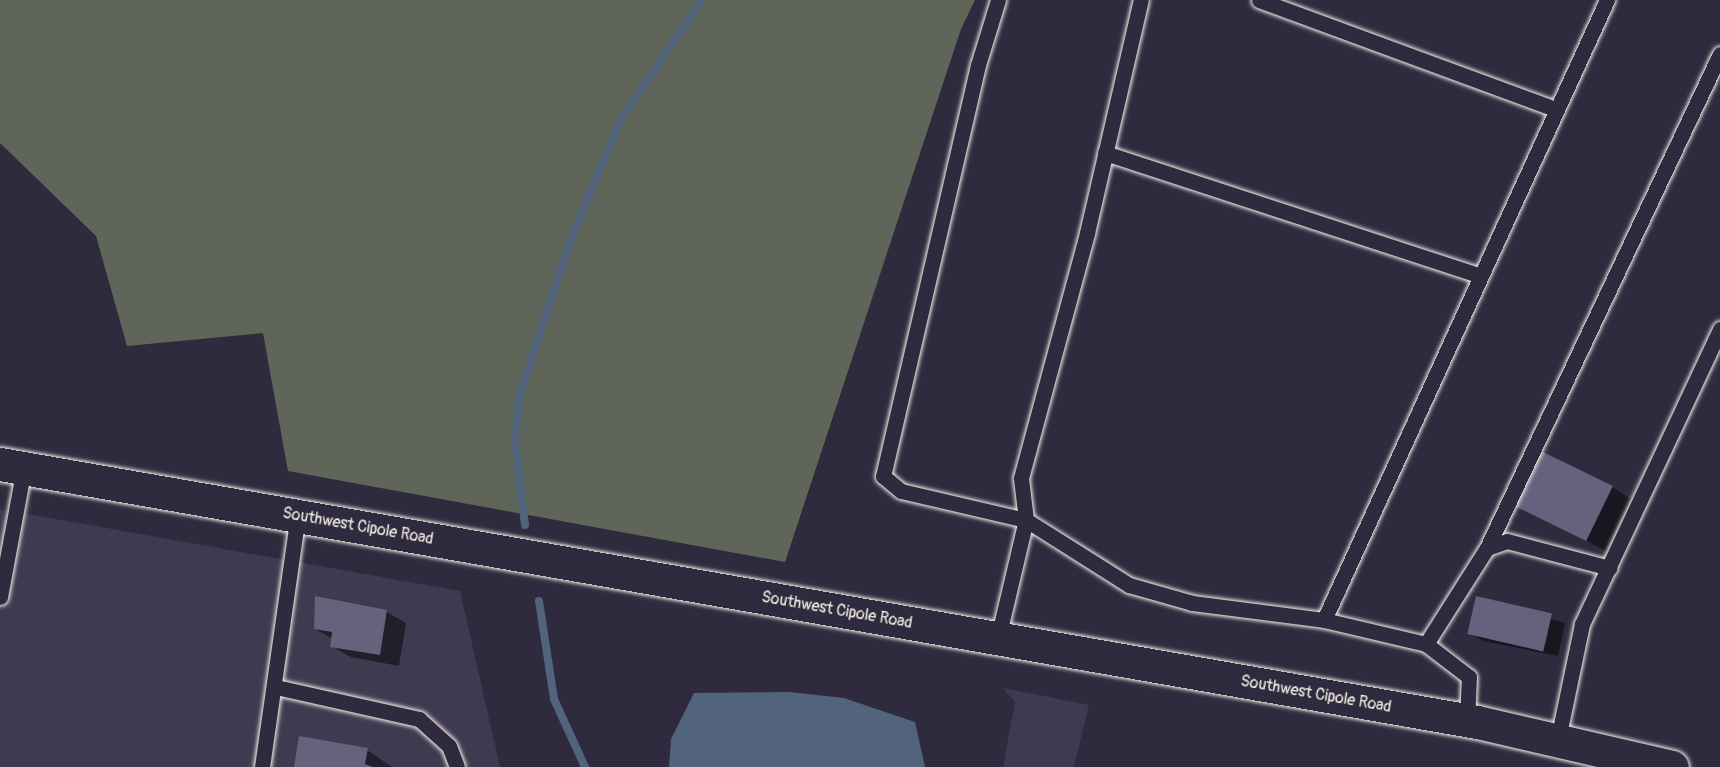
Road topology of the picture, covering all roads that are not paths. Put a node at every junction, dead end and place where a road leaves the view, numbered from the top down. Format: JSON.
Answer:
{"nodes":[{"id":1,"x":998,"y":0,"type":"edge"},
{"id":2,"x":1141,"y":0,"type":"edge"},
{"id":3,"x":1259,"y":0,"type":"edge"},
{"id":4,"x":1607,"y":0,"type":"edge"},
{"id":5,"x":1720,"y":54,"type":"edge"},
{"id":6,"x":1555,"y":109,"type":"junction"},
{"id":7,"x":1105,"y":153,"type":"junction"},
{"id":8,"x":1478,"y":275,"type":"junction"},
{"id":9,"x":1720,"y":329,"type":"edge"},
{"id":10,"x":12,"y":466,"type":"edge"},
{"id":11,"x":298,"y":515,"type":"junction"},
{"id":12,"x":1026,"y":520,"type":"junction"},
{"id":13,"x":1487,"y":548,"type":"junction"},
{"id":14,"x":1609,"y":568,"type":"junction"},
{"id":15,"x":0,"y":597,"type":"edge"},
{"id":16,"x":1324,"y":620,"type":"junction"},
{"id":17,"x":998,"y":638,"type":"junction"},
{"id":18,"x":1426,"y":644,"type":"junction"},
{"id":19,"x":276,"y":687,"type":"junction"},
{"id":20,"x":1467,"y":720,"type":"junction"},
{"id":21,"x":1558,"y":739,"type":"junction"},
{"id":22,"x":262,"y":767,"type":"edge"},
{"id":23,"x":457,"y":767,"type":"edge"},
{"id":24,"x":1671,"y":767,"type":"edge"}],
"edges":[{"from":1,"to":12,"type":"lane"},
{"from":2,"to":7,"type":"lane"},
{"from":3,"to":6,"type":"lane"},
{"from":4,"to":6,"type":"lane"},
{"from":5,"to":13,"type":"lane"},
{"from":6,"to":8,"type":"lane"},
{"from":7,"to":8,"type":"lane"},
{"from":7,"to":12,"type":"lane"},
{"from":8,"to":16,"type":"lane"},
{"from":9,"to":14,"type":"lane"},
{"from":10,"to":11,"type":"street","name":"Southwest Cipole Road"},
{"from":10,"to":15,"type":"lane"},
{"from":11,"to":17,"type":"street","name":"Southwest Cipole Road"},
{"from":11,"to":19,"type":"lane"},
{"from":12,"to":16,"type":"lane"},
{"from":12,"to":17,"type":"lane"},
{"from":13,"to":14,"type":"lane"},
{"from":13,"to":18,"type":"lane"},
{"from":14,"to":21,"type":"lane"},
{"from":16,"to":18,"type":"lane"},
{"from":17,"to":20,"type":"street","name":"Southwest Cipole Road"},
{"from":18,"to":20,"type":"lane"},
{"from":19,"to":22,"type":"lane"},
{"from":19,"to":23,"type":"lane"},
{"from":20,"to":21,"type":"street","name":"Southwest Cipole Road"},
{"from":21,"to":24,"type":"street","name":"Southwest Cipole Road"}]}
